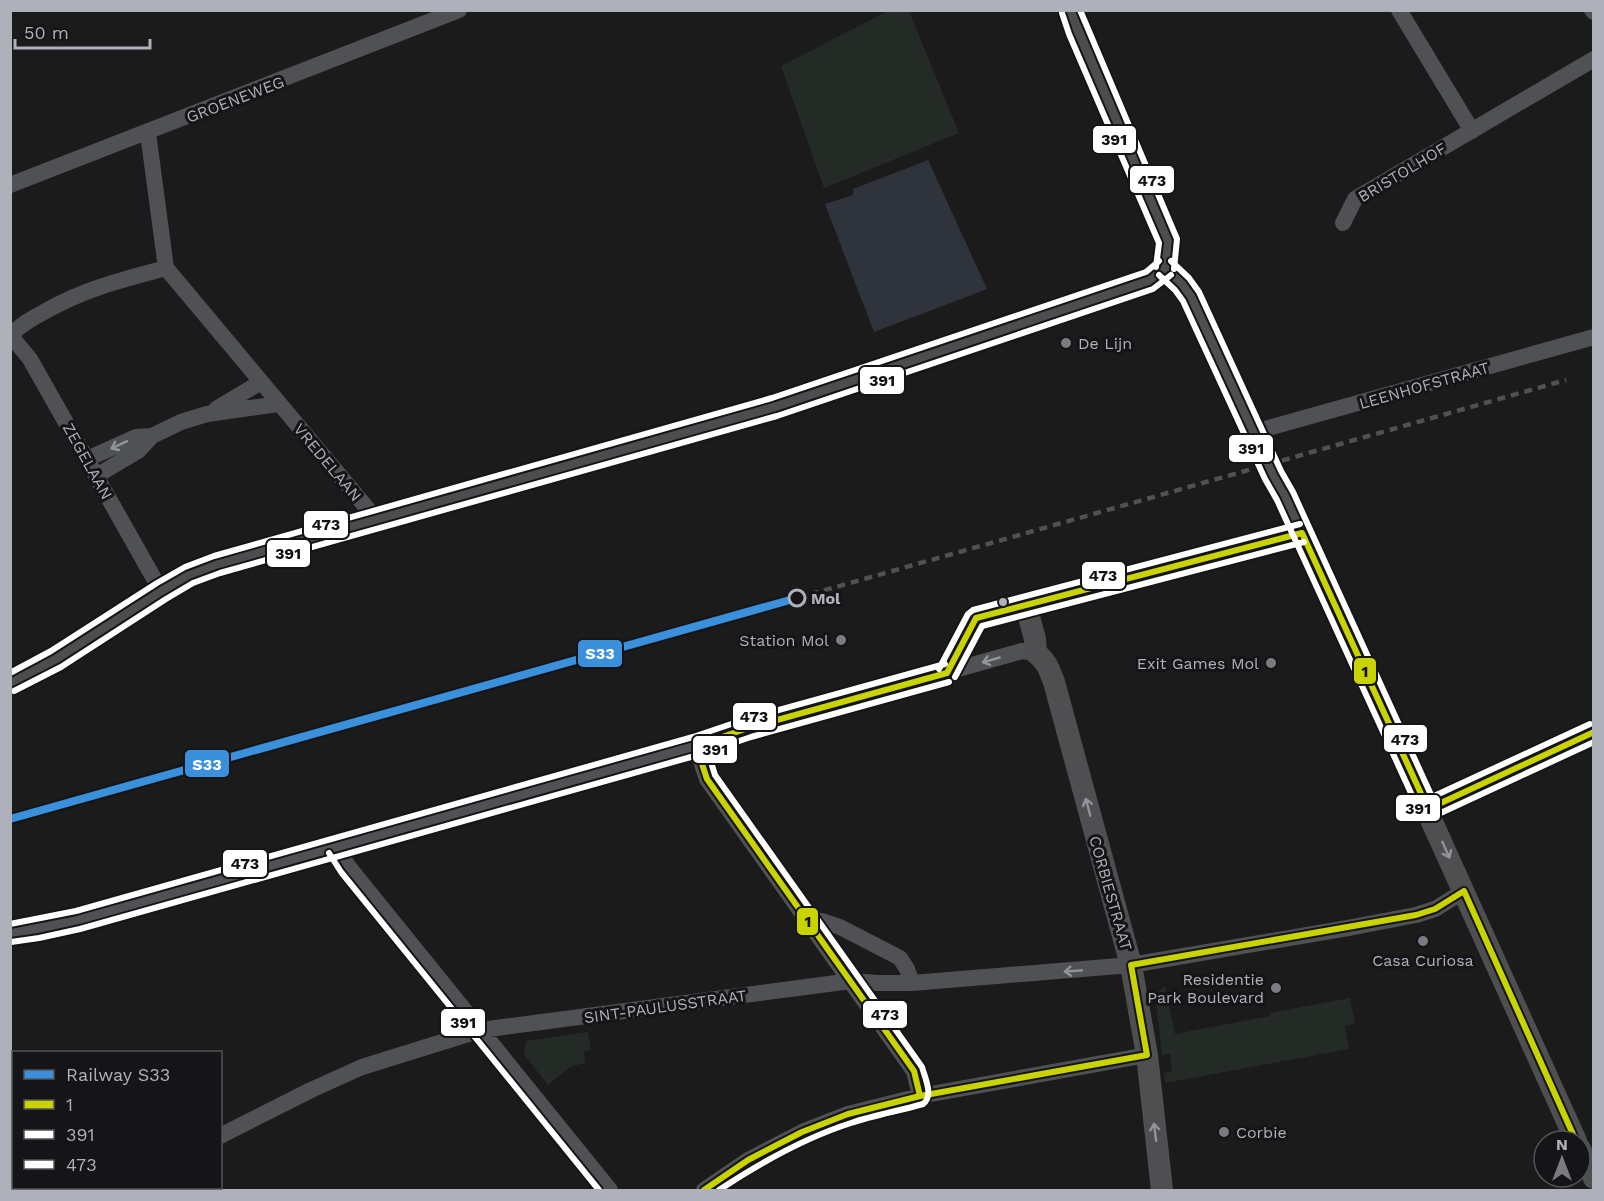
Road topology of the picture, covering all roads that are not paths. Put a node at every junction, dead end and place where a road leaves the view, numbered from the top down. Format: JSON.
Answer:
{"nodes":[{"id":1,"x":459,"y":10,"type":"edge"},
{"id":2,"x":1070,"y":10,"type":"edge"},
{"id":3,"x":1400,"y":10,"type":"edge"},
{"id":4,"x":1593,"y":59,"type":"edge"},
{"id":5,"x":1472,"y":130,"type":"junction"},
{"id":6,"x":148,"y":133,"type":"junction"},
{"id":7,"x":10,"y":185,"type":"edge"},
{"id":8,"x":1342,"y":223,"type":"dead end"},
{"id":9,"x":166,"y":268,"type":"junction"},
{"id":10,"x":1165,"y":268,"type":"junction"},
{"id":11,"x":11,"y":335,"type":"edge"},
{"id":12,"x":1593,"y":337,"type":"edge"},
{"id":13,"x":261,"y":382,"type":"junction"},
{"id":14,"x":279,"y":404,"type":"junction"},
{"id":15,"x":207,"y":414,"type":"junction"},
{"id":16,"x":1254,"y":432,"type":"junction"},
{"id":17,"x":152,"y":436,"type":"junction"},
{"id":18,"x":87,"y":459,"type":"junction"},
{"id":19,"x":96,"y":476,"type":"junction"},
{"id":20,"x":376,"y":520,"type":"junction"},
{"id":21,"x":1302,"y":533,"type":"junction"},
{"id":22,"x":161,"y":591,"type":"junction"},
{"id":23,"x":1026,"y":606,"type":"junction"},
{"id":24,"x":1036,"y":653,"type":"junction"},
{"id":25,"x":947,"y":672,"type":"junction"},
{"id":26,"x":10,"y":683,"type":"edge"},
{"id":27,"x":1593,"y":732,"type":"edge"},
{"id":28,"x":696,"y":746,"type":"junction"},
{"id":29,"x":1428,"y":809,"type":"junction"},
{"id":30,"x":338,"y":848,"type":"junction"},
{"id":31,"x":1464,"y":891,"type":"junction"},
{"id":32,"x":808,"y":923,"type":"junction"},
{"id":33,"x":10,"y":933,"type":"edge"},
{"id":34,"x":1131,"y":965,"type":"junction"},
{"id":35,"x":851,"y":981,"type":"junction"},
{"id":36,"x":912,"y":983,"type":"junction"},
{"id":37,"x":480,"y":1030,"type":"junction"},
{"id":38,"x":1147,"y":1055,"type":"junction"},
{"id":39,"x":920,"y":1096,"type":"junction"},
{"id":40,"x":1571,"y":1129,"type":"edge"},
{"id":41,"x":222,"y":1135,"type":"edge"},
{"id":42,"x":610,"y":1191,"type":"edge"},
{"id":43,"x":704,"y":1191,"type":"edge"},
{"id":44,"x":1162,"y":1191,"type":"edge"}],
"edges":[{"from":1,"to":6,"type":"street","name":"GROENEWEG"},
{"from":2,"to":10,"type":"main road"},
{"from":3,"to":5,"type":"street"},
{"from":4,"to":5,"type":"street","name":"BRISTOLHOF"},
{"from":5,"to":8,"type":"street","name":"BRISTOLHOF"},
{"from":6,"to":7,"type":"street","name":"GROENEWEG"},
{"from":6,"to":9,"type":"street"},
{"from":9,"to":11,"type":"street"},
{"from":9,"to":13,"type":"street","name":"VREDELAAN"},
{"from":10,"to":16,"type":"street"},
{"from":10,"to":20,"type":"main road"},
{"from":11,"to":18,"type":"street","name":"ZEGELAAN"},
{"from":12,"to":16,"type":"street","name":"LEENHOFSTRAAT"},
{"from":13,"to":14,"type":"street","name":"VREDELAAN"},
{"from":13,"to":15,"type":"street"},
{"from":14,"to":15,"type":"street"},
{"from":14,"to":20,"type":"street","name":"VREDELAAN"},
{"from":15,"to":17,"type":"street"},
{"from":16,"to":21,"type":"street"},
{"from":17,"to":18,"type":"street","one_way":true},
{"from":17,"to":19,"type":"street"},
{"from":18,"to":19,"type":"street","name":"ZEGELAAN"},
{"from":19,"to":22,"type":"street","name":"ZEGELAAN"},
{"from":20,"to":22,"type":"main road"},
{"from":21,"to":23,"type":"street"},
{"from":21,"to":29,"type":"street"},
{"from":22,"to":26,"type":"main road"},
{"from":23,"to":24,"type":"street","name":"CORBIESTRAAT"},
{"from":23,"to":25,"type":"street"},
{"from":24,"to":25,"type":"street","one_way":true},
{"from":34,"to":24,"type":"street","name":"CORBIESTRAAT","one_way":true},
{"from":25,"to":28,"type":"street"},
{"from":27,"to":29,"type":"street"},
{"from":28,"to":30,"type":"street"},
{"from":28,"to":32,"type":"street"},
{"from":29,"to":31,"type":"street","one_way":true},
{"from":30,"to":33,"type":"street"},
{"from":30,"to":37,"type":"street"},
{"from":31,"to":34,"type":"street","name":"SINT-PAULUSSTRAAT"},
{"from":31,"to":40,"type":"street"},
{"from":32,"to":35,"type":"street"},
{"from":32,"to":36,"type":"street"},
{"from":34,"to":36,"type":"street","name":"SINT-PAULUSSTRAAT","one_way":true},
{"from":34,"to":38,"type":"street","name":"CORBIESTRAAT"},
{"from":35,"to":36,"type":"street","name":"SINT-PAULUSSTRAAT"},
{"from":35,"to":37,"type":"street","name":"SINT-PAULUSSTRAAT"},
{"from":35,"to":39,"type":"street"},
{"from":37,"to":41,"type":"street","name":"SINT-PAULUSSTRAAT"},
{"from":37,"to":42,"type":"street"},
{"from":38,"to":39,"type":"street"},
{"from":44,"to":38,"type":"street","name":"CORBIESTRAAT","one_way":true},
{"from":39,"to":43,"type":"street"}]}
